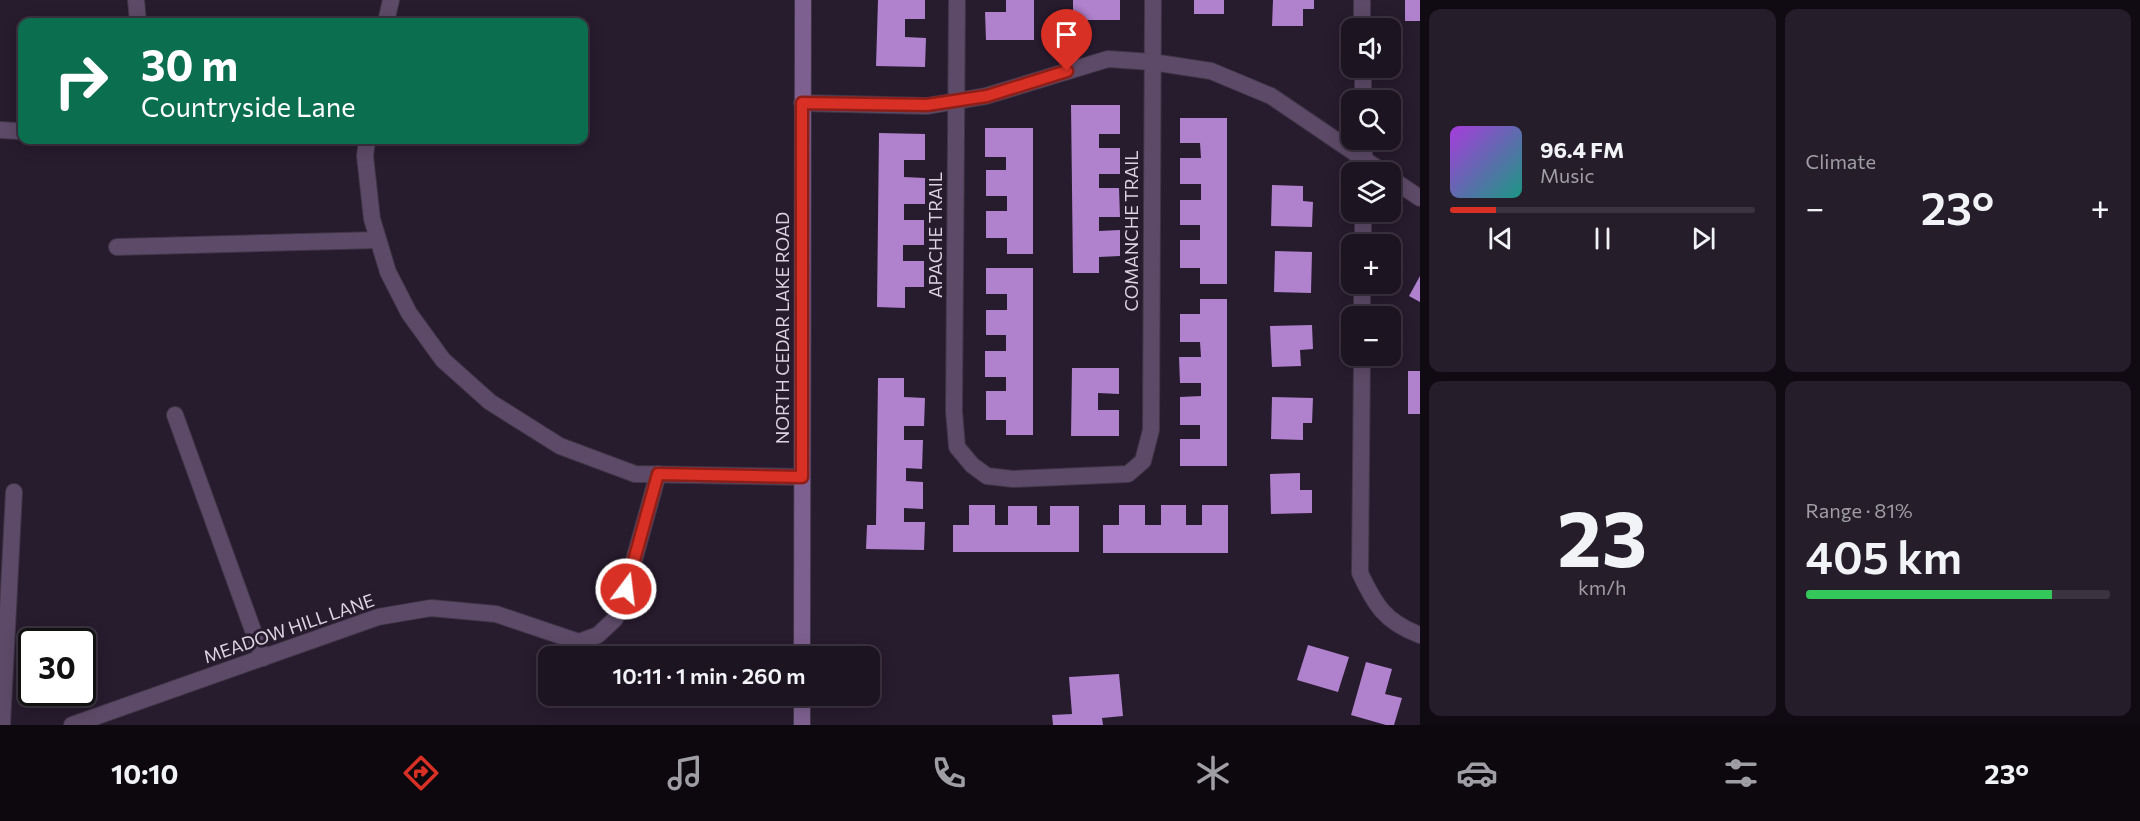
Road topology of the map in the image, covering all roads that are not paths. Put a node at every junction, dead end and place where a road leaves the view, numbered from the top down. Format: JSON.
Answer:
{"nodes":[{"id":1,"x":136,"y":0,"type":"edge"},
{"id":2,"x":391,"y":0,"type":"edge"},
{"id":3,"x":803,"y":0,"type":"edge"},
{"id":4,"x":957,"y":0,"type":"edge"},
{"id":5,"x":1153,"y":0,"type":"edge"},
{"id":6,"x":1362,"y":0,"type":"edge"},
{"id":7,"x":138,"y":18,"type":"edge"},
{"id":8,"x":387,"y":18,"type":"edge"},
{"id":9,"x":1362,"y":18,"type":"edge"},
{"id":10,"x":1152,"y":62,"type":"junction"},
{"id":11,"x":956,"y":101,"type":"junction"},
{"id":12,"x":802,"y":103,"type":"junction"},
{"id":13,"x":0,"y":130,"type":"edge"},
{"id":14,"x":18,"y":131,"type":"dead end"},
{"id":15,"x":366,"y":144,"type":"edge"},
{"id":16,"x":1359,"y":162,"type":"edge"},
{"id":17,"x":1401,"y":185,"type":"edge"},
{"id":18,"x":1420,"y":198,"type":"edge"},
{"id":19,"x":378,"y":240,"type":"junction"},
{"id":20,"x":117,"y":247,"type":"dead end"},
{"id":21,"x":1362,"y":366,"type":"edge"},
{"id":22,"x":175,"y":415,"type":"dead end"},
{"id":23,"x":972,"y":465,"type":"joint"},
{"id":24,"x":658,"y":474,"type":"junction"},
{"id":25,"x":802,"y":477,"type":"junction"},
{"id":26,"x":14,"y":492,"type":"dead end"},
{"id":27,"x":1420,"y":635,"type":"edge"},
{"id":28,"x":802,"y":646,"type":"edge"},
{"id":29,"x":263,"y":658,"type":"junction"},
{"id":30,"x":802,"y":706,"type":"edge"},
{"id":31,"x":2,"y":725,"type":"edge"},
{"id":32,"x":72,"y":725,"type":"edge"},
{"id":33,"x":802,"y":725,"type":"edge"}],
"edges":[{"from":1,"to":7,"type":"street"},
{"from":2,"to":8,"type":"street"},
{"from":3,"to":12,"type":"main road","name":"NORTH CEDAR LAKE ROAD"},
{"from":4,"to":11,"type":"street","name":"APACHE TRAIL"},
{"from":5,"to":10,"type":"street","name":"COMANCHE TRAIL"},
{"from":6,"to":9,"type":"street"},
{"from":10,"to":11,"type":"street"},
{"from":10,"to":16,"type":"street"},
{"from":10,"to":23,"type":"street","name":"COMANCHE TRAIL"},
{"from":11,"to":12,"type":"street"},
{"from":11,"to":23,"type":"street","name":"APACHE TRAIL"},
{"from":12,"to":25,"type":"main road","name":"NORTH CEDAR LAKE ROAD"},
{"from":13,"to":14,"type":"street"},
{"from":15,"to":19,"type":"street"},
{"from":17,"to":18,"type":"street"},
{"from":19,"to":20,"type":"street"},
{"from":19,"to":24,"type":"street"},
{"from":21,"to":27,"type":"street"},
{"from":22,"to":29,"type":"street"},
{"from":24,"to":25,"type":"street"},
{"from":24,"to":29,"type":"street","name":"MEADOW HILL LANE"},
{"from":25,"to":28,"type":"main road","name":"NORTH CEDAR LAKE ROAD"},
{"from":26,"to":31,"type":"street"},
{"from":29,"to":32,"type":"street","name":"MEADOW HILL LANE"},
{"from":30,"to":33,"type":"main road"}]}
